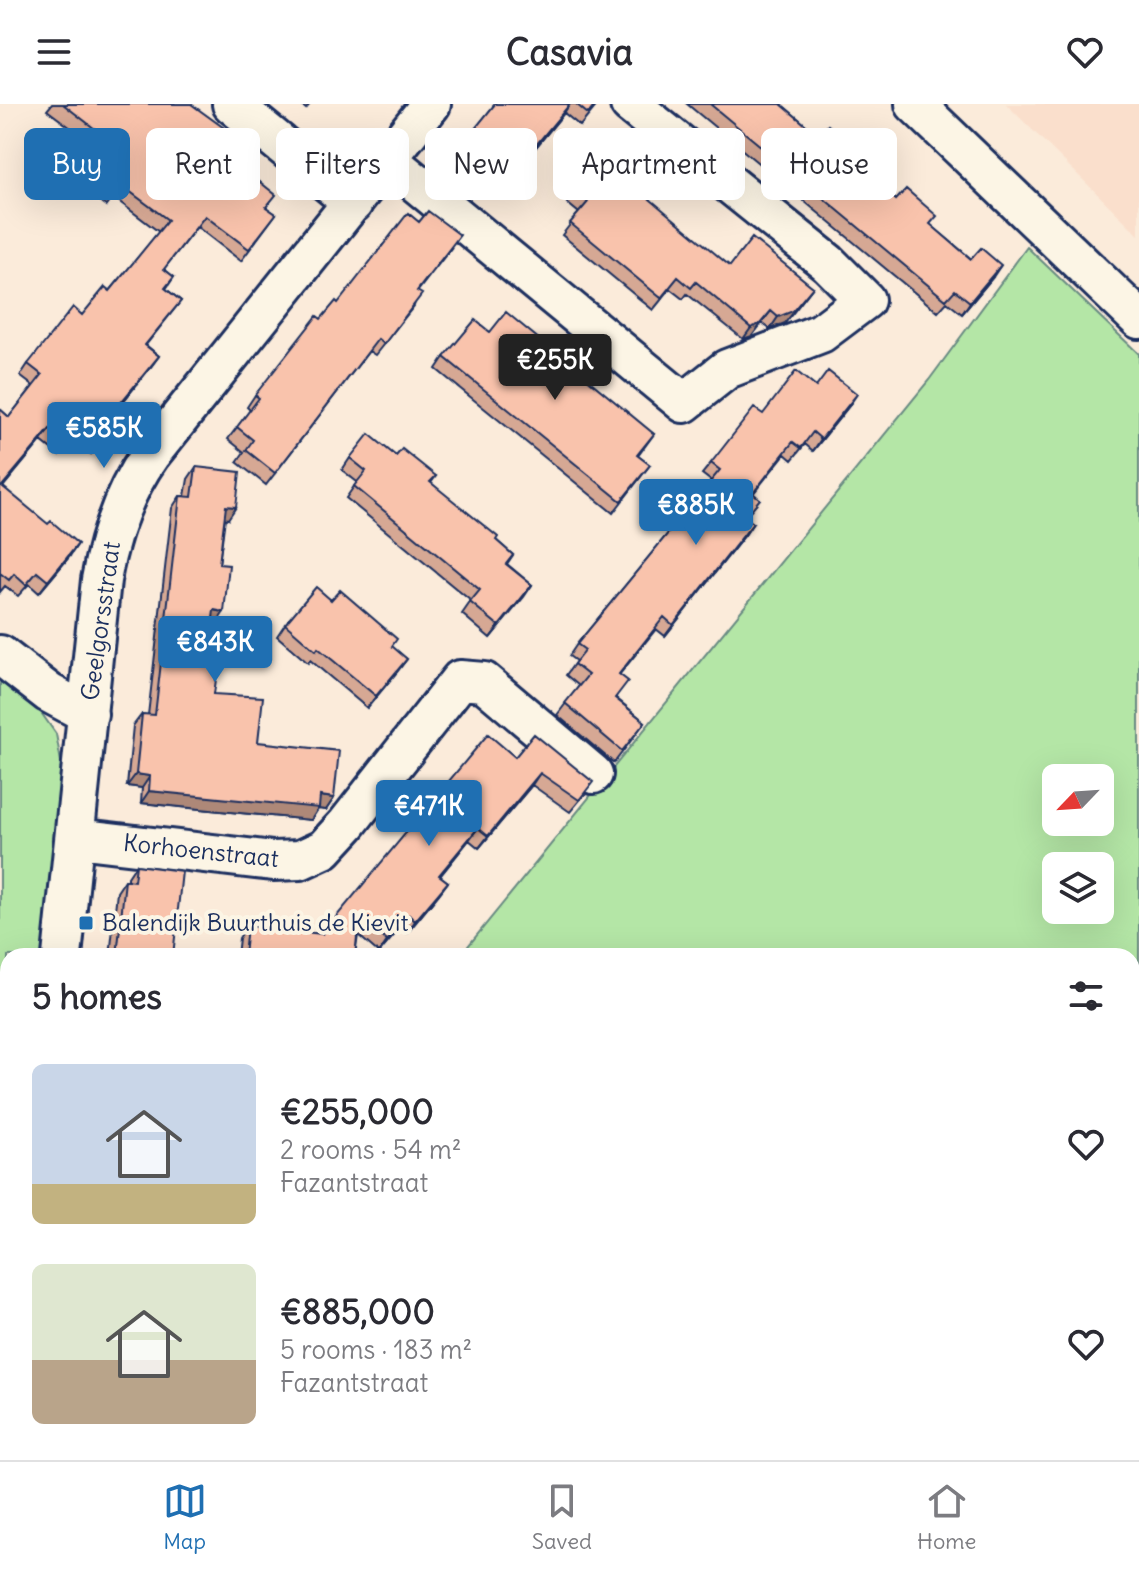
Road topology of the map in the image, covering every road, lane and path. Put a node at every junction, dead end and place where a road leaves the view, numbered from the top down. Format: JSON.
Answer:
{"nodes":[{"id":1,"x":232,"y":104,"type":"edge"},
{"id":2,"x":431,"y":104,"type":"edge"},
{"id":3,"x":630,"y":104,"type":"edge"},
{"id":4,"x":915,"y":104,"type":"edge"},
{"id":5,"x":409,"y":132,"type":"edge"},
{"id":6,"x":409,"y":177,"type":"edge"},
{"id":7,"x":355,"y":200,"type":"edge"},
{"id":8,"x":353,"y":203,"type":"junction"},
{"id":9,"x":1139,"y":319,"type":"edge"},
{"id":10,"x":0,"y":655,"type":"edge"},
{"id":11,"x":88,"y":714,"type":"junction"},
{"id":12,"x":593,"y":774,"type":"dead end"},
{"id":13,"x":76,"y":838,"type":"junction"},
{"id":14,"x":63,"y":948,"type":"edge"}],
"edges":[{"from":1,"to":8,"type":"street"},
{"from":2,"to":5,"type":"street","name":"Geelgorsstraat"},
{"from":3,"to":6,"type":"street"},
{"from":4,"to":9,"type":"street"},
{"from":7,"to":8,"type":"street","name":"Geelgorsstraat"},
{"from":8,"to":11,"type":"street","name":"Geelgorsstraat"},
{"from":10,"to":11,"type":"street"},
{"from":11,"to":13,"type":"street","name":"Geelgorsstraat"},
{"from":12,"to":13,"type":"street","name":"Korhoenstraat"},
{"from":13,"to":14,"type":"street","name":"Geelgorsstraat"}]}
